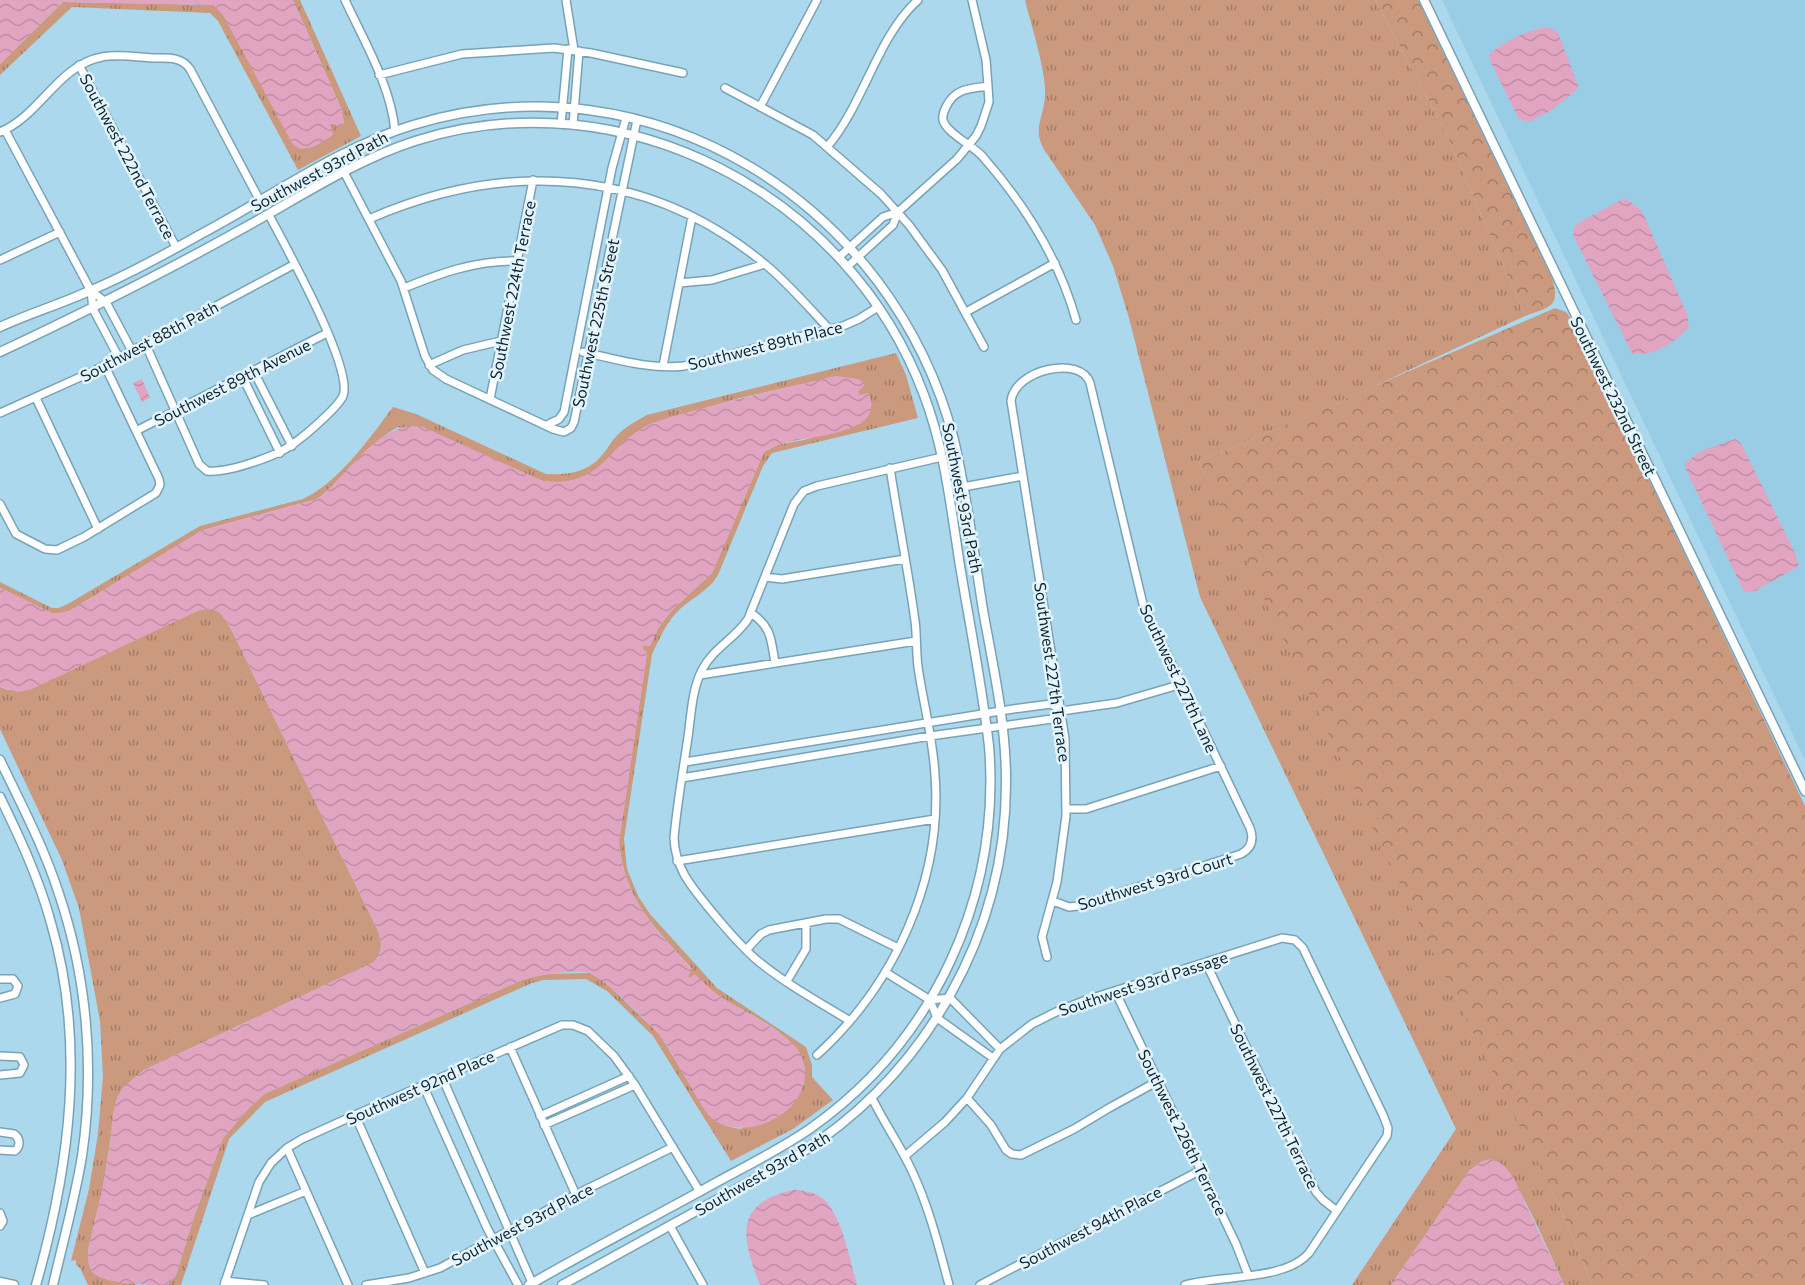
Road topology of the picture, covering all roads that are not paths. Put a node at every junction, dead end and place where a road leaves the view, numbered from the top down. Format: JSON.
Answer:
{"nodes":[{"id":1,"x":345,"y":0,"type":"edge"},
{"id":2,"x":566,"y":0,"type":"edge"},
{"id":3,"x":817,"y":0,"type":"edge"},
{"id":4,"x":918,"y":0,"type":"edge"},
{"id":5,"x":972,"y":0,"type":"edge"},
{"id":6,"x":1424,"y":0,"type":"edge"},
{"id":7,"x":574,"y":50,"type":"junction"},
{"id":8,"x":79,"y":65,"type":"junction"},
{"id":9,"x":683,"y":73,"type":"dead end"},
{"id":10,"x":379,"y":75,"type":"junction"},
{"id":11,"x":988,"y":86,"type":"junction"},
{"id":12,"x":725,"y":88,"type":"dead end"},
{"id":13,"x":760,"y":107,"type":"junction"},
{"id":14,"x":562,"y":108,"type":"junction"},
{"id":15,"x":575,"y":109,"type":"junction"},
{"id":16,"x":626,"y":118,"type":"junction"},
{"id":17,"x":637,"y":120,"type":"junction"},
{"id":18,"x":561,"y":124,"type":"junction"},
{"id":19,"x":573,"y":125,"type":"junction"},
{"id":20,"x":3,"y":131,"type":"edge"},
{"id":21,"x":395,"y":131,"type":"junction"},
{"id":22,"x":622,"y":133,"type":"junction"},
{"id":23,"x":635,"y":136,"type":"junction"},
{"id":24,"x":970,"y":144,"type":"junction"},
{"id":25,"x":827,"y":147,"type":"junction"},
{"id":26,"x":344,"y":172,"type":"junction"},
{"id":27,"x":534,"y":180,"type":"junction"},
{"id":28,"x":608,"y":189,"type":"junction"},
{"id":29,"x":622,"y":191,"type":"junction"},
{"id":30,"x":260,"y":201,"type":"junction"},
{"id":31,"x":898,"y":212,"type":"junction"},
{"id":32,"x":268,"y":215,"type":"junction"},
{"id":33,"x":692,"y":217,"type":"junction"},
{"id":34,"x":369,"y":219,"type":"junction"},
{"id":35,"x":60,"y":232,"type":"junction"},
{"id":36,"x":850,"y":246,"type":"junction"},
{"id":37,"x":176,"y":247,"type":"junction"},
{"id":38,"x":859,"y":256,"type":"junction"},
{"id":39,"x":839,"y":257,"type":"junction"},
{"id":40,"x":0,"y":260,"type":"edge"},
{"id":41,"x":518,"y":261,"type":"junction"},
{"id":42,"x":1055,"y":263,"type":"junction"},
{"id":43,"x":295,"y":264,"type":"junction"},
{"id":44,"x":765,"y":264,"type":"junction"},
{"id":45,"x":848,"y":267,"type":"junction"},
{"id":46,"x":679,"y":283,"type":"junction"},
{"id":47,"x":404,"y":288,"type":"junction"},
{"id":48,"x":91,"y":291,"type":"junction"},
{"id":49,"x":106,"y":302,"type":"junction"},
{"id":50,"x":878,"y":307,"type":"junction"},
{"id":51,"x":93,"y":309,"type":"junction"},
{"id":52,"x":966,"y":312,"type":"junction"},
{"id":53,"x":1076,"y":320,"type":"dead end"},
{"id":54,"x":0,"y":327,"type":"edge"},
{"id":55,"x":830,"y":330,"type":"junction"},
{"id":56,"x":327,"y":333,"type":"junction"},
{"id":57,"x":501,"y":341,"type":"junction"},
{"id":58,"x":145,"y":343,"type":"junction"},
{"id":59,"x":984,"y":347,"type":"dead end"},
{"id":60,"x":576,"y":350,"type":"junction"},
{"id":61,"x":132,"y":351,"type":"junction"},
{"id":62,"x":0,"y":352,"type":"edge"},
{"id":63,"x":588,"y":353,"type":"junction"},
{"id":64,"x":119,"y":358,"type":"junction"},
{"id":65,"x":429,"y":365,"type":"junction"},
{"id":66,"x":105,"y":366,"type":"junction"},
{"id":67,"x":663,"y":366,"type":"junction"},
{"id":68,"x":1082,"y":371,"type":"joint"},
{"id":69,"x":254,"y":372,"type":"junction"},
{"id":70,"x":243,"y":378,"type":"junction"},
{"id":71,"x":36,"y":398,"type":"junction"},
{"id":72,"x":490,"y":399,"type":"junction"},
{"id":73,"x":176,"y":412,"type":"junction"},
{"id":74,"x":0,"y":413,"type":"edge"},
{"id":75,"x":547,"y":425,"type":"junction"},
{"id":76,"x":136,"y":431,"type":"junction"},
{"id":77,"x":292,"y":446,"type":"junction"},
{"id":78,"x":280,"y":453,"type":"junction"},
{"id":79,"x":942,"y":457,"type":"junction"},
{"id":80,"x":890,"y":468,"type":"junction"},
{"id":81,"x":1023,"y":476,"type":"junction"},
{"id":82,"x":963,"y":487,"type":"junction"},
{"id":83,"x":0,"y":504,"type":"edge"},
{"id":84,"x":98,"y":529,"type":"junction"},
{"id":85,"x":905,"y":559,"type":"junction"},
{"id":86,"x":765,"y":577,"type":"junction"},
{"id":87,"x":751,"y":613,"type":"junction"},
{"id":88,"x":916,"y":640,"type":"junction"},
{"id":89,"x":775,"y":663,"type":"junction"},
{"id":90,"x":700,"y":675,"type":"junction"},
{"id":91,"x":1182,"y":684,"type":"junction"},
{"id":92,"x":1000,"y":711,"type":"junction"},
{"id":93,"x":1061,"y":711,"type":"junction"},
{"id":94,"x":984,"y":713,"type":"junction"},
{"id":95,"x":928,"y":722,"type":"junction"},
{"id":96,"x":1002,"y":725,"type":"junction"},
{"id":97,"x":986,"y":728,"type":"junction"},
{"id":98,"x":930,"y":736,"type":"junction"},
{"id":99,"x":0,"y":760,"type":"edge"},
{"id":100,"x":685,"y":762,"type":"junction"},
{"id":101,"x":1221,"y":766,"type":"junction"},
{"id":102,"x":682,"y":778,"type":"junction"},
{"id":103,"x":1805,"y":791,"type":"edge"},
{"id":104,"x":0,"y":797,"type":"edge"},
{"id":105,"x":1066,"y":809,"type":"junction"},
{"id":106,"x":935,"y":819,"type":"junction"},
{"id":107,"x":1252,"y":842,"type":"joint"},
{"id":108,"x":677,"y":861,"type":"junction"},
{"id":109,"x":1053,"y":901,"type":"junction"},
{"id":110,"x":806,"y":923,"type":"junction"},
{"id":111,"x":898,"y":948,"type":"junction"},
{"id":112,"x":746,"y":950,"type":"junction"},
{"id":113,"x":1047,"y":957,"type":"dead end"},
{"id":114,"x":1206,"y":963,"type":"junction"},
{"id":115,"x":885,"y":972,"type":"junction"},
{"id":116,"x":0,"y":979,"type":"edge"},
{"id":117,"x":787,"y":981,"type":"junction"},
{"id":118,"x":1115,"y":991,"type":"junction"},
{"id":119,"x":0,"y":998,"type":"edge"},
{"id":120,"x":950,"y":998,"type":"junction"},
{"id":121,"x":930,"y":1000,"type":"junction"},
{"id":122,"x":937,"y":1018,"type":"junction"},
{"id":123,"x":850,"y":1021,"type":"junction"},
{"id":124,"x":510,"y":1047,"type":"junction"},
{"id":125,"x":1000,"y":1049,"type":"junction"},
{"id":126,"x":817,"y":1055,"type":"dead end"},
{"id":127,"x":0,"y":1056,"type":"edge"},
{"id":128,"x":993,"y":1058,"type":"junction"},
{"id":129,"x":0,"y":1075,"type":"edge"},
{"id":130,"x":629,"y":1076,"type":"junction"},
{"id":131,"x":442,"y":1077,"type":"junction"},
{"id":132,"x":1158,"y":1081,"type":"junction"},
{"id":133,"x":423,"y":1085,"type":"junction"},
{"id":134,"x":635,"y":1085,"type":"junction"},
{"id":135,"x":872,"y":1098,"type":"junction"},
{"id":136,"x":967,"y":1098,"type":"junction"},
{"id":137,"x":355,"y":1115,"type":"junction"},
{"id":138,"x":540,"y":1116,"type":"junction"},
{"id":139,"x":544,"y":1125,"type":"junction"},
{"id":140,"x":0,"y":1132,"type":"edge"},
{"id":141,"x":673,"y":1147,"type":"junction"},
{"id":142,"x":287,"y":1148,"type":"junction"},
{"id":143,"x":0,"y":1150,"type":"edge"},
{"id":144,"x":905,"y":1156,"type":"junction"},
{"id":145,"x":1201,"y":1170,"type":"junction"},
{"id":146,"x":306,"y":1191,"type":"junction"},
{"id":147,"x":700,"y":1192,"type":"junction"},
{"id":148,"x":576,"y":1195,"type":"junction"},
{"id":149,"x":1337,"y":1211,"type":"junction"},
{"id":150,"x":0,"y":1213,"type":"edge"},
{"id":151,"x":248,"y":1215,"type":"junction"},
{"id":152,"x":0,"y":1226,"type":"edge"},
{"id":153,"x":670,"y":1226,"type":"junction"},
{"id":154,"x":508,"y":1231,"type":"junction"},
{"id":155,"x":494,"y":1239,"type":"junction"},
{"id":156,"x":425,"y":1273,"type":"junction"},
{"id":157,"x":1248,"y":1275,"type":"junction"},
{"id":158,"x":0,"y":1282,"type":"edge"},
{"id":159,"x":225,"y":1283,"type":"edge"},
{"id":160,"x":532,"y":1284,"type":"edge"},
{"id":161,"x":14,"y":1285,"type":"edge"},
{"id":162,"x":36,"y":1285,"type":"edge"},
{"id":163,"x":53,"y":1285,"type":"edge"},
{"id":164,"x":264,"y":1285,"type":"edge"},
{"id":165,"x":348,"y":1285,"type":"edge"},
{"id":166,"x":366,"y":1285,"type":"edge"},
{"id":167,"x":518,"y":1285,"type":"edge"},
{"id":168,"x":562,"y":1285,"type":"edge"},
{"id":169,"x":701,"y":1285,"type":"edge"},
{"id":170,"x":949,"y":1285,"type":"edge"},
{"id":171,"x":980,"y":1285,"type":"edge"},
{"id":172,"x":1185,"y":1285,"type":"edge"}],
"edges":[{"from":1,"to":10,"type":"street"},
{"from":2,"to":7,"type":"street"},
{"from":3,"to":13,"type":"street"},
{"from":4,"to":25,"type":"street"},
{"from":5,"to":11,"type":"street"},
{"from":6,"to":103,"type":"street","name":"Southwest 232nd Street"},
{"from":7,"to":9,"type":"street"},
{"from":7,"to":10,"type":"street"},
{"from":7,"to":14,"type":"street"},
{"from":7,"to":15,"type":"street"},
{"from":8,"to":20,"type":"street"},
{"from":8,"to":30,"type":"street"},
{"from":8,"to":37,"type":"street","name":"Southwest 222nd Terrace"},
{"from":10,"to":21,"type":"street"},
{"from":11,"to":24,"type":"street"},
{"from":11,"to":24,"type":"street"},
{"from":12,"to":13,"type":"street"},
{"from":13,"to":25,"type":"street"},
{"from":14,"to":15,"type":"street","name":"Southwest 93rd Path"},
{"from":14,"to":18,"type":"street"},
{"from":14,"to":21,"type":"street","name":"Southwest 93rd Path"},
{"from":15,"to":16,"type":"street","name":"Southwest 93rd Path"},
{"from":15,"to":19,"type":"street"},
{"from":16,"to":17,"type":"street","name":"Southwest 93rd Path"},
{"from":16,"to":22,"type":"street","name":"Southwest 225th Street"},
{"from":17,"to":23,"type":"street","name":"Southwest 225th Street"},
{"from":17,"to":36,"type":"street","name":"Southwest 93rd Path"},
{"from":18,"to":19,"type":"street","name":"Southwest 93rd Path"},
{"from":18,"to":26,"type":"street","name":"Southwest 93rd Path"},
{"from":19,"to":22,"type":"street","name":"Southwest 93rd Path"},
{"from":20,"to":35,"type":"street"},
{"from":21,"to":30,"type":"street","name":"Southwest 93rd Path"},
{"from":22,"to":23,"type":"street","name":"Southwest 93rd Path"},
{"from":22,"to":28,"type":"street","name":"Southwest 225th Street"},
{"from":23,"to":29,"type":"street","name":"Southwest 225th Street"},
{"from":23,"to":39,"type":"street","name":"Southwest 93rd Path"},
{"from":24,"to":31,"type":"street"},
{"from":24,"to":42,"type":"street"},
{"from":25,"to":31,"type":"street"},
{"from":26,"to":32,"type":"street","name":"Southwest 93rd Path"},
{"from":26,"to":34,"type":"street"},
{"from":27,"to":28,"type":"street"},
{"from":27,"to":34,"type":"street"},
{"from":27,"to":41,"type":"street","name":"Southwest 224th Terrace"},
{"from":28,"to":29,"type":"street"},
{"from":28,"to":60,"type":"street","name":"Southwest 225th Street"},
{"from":29,"to":33,"type":"street"},
{"from":29,"to":63,"type":"street","name":"Southwest 225th Street"},
{"from":30,"to":37,"type":"street","name":"Southwest 93rd Path"},
{"from":31,"to":36,"type":"street"},
{"from":31,"to":38,"type":"street"},
{"from":31,"to":52,"type":"street"},
{"from":32,"to":43,"type":"street"},
{"from":32,"to":49,"type":"street","name":"Southwest 93rd Path"},
{"from":33,"to":44,"type":"street"},
{"from":33,"to":46,"type":"street"},
{"from":34,"to":47,"type":"street"},
{"from":35,"to":40,"type":"street"},
{"from":35,"to":48,"type":"street"},
{"from":36,"to":38,"type":"street","name":"Southwest 93rd Path"},
{"from":36,"to":39,"type":"street"},
{"from":37,"to":48,"type":"street","name":"Southwest 93rd Path"},
{"from":38,"to":45,"type":"street"},
{"from":38,"to":82,"type":"street","name":"Southwest 93rd Path"},
{"from":39,"to":45,"type":"street","name":"Southwest 93rd Path"},
{"from":41,"to":47,"type":"street"},
{"from":41,"to":57,"type":"street","name":"Southwest 224th Terrace"},
{"from":42,"to":52,"type":"street"},
{"from":42,"to":53,"type":"street"},
{"from":43,"to":56,"type":"street"},
{"from":43,"to":58,"type":"street","name":"Southwest 88th Path"},
{"from":44,"to":46,"type":"street"},
{"from":44,"to":55,"type":"street"},
{"from":45,"to":50,"type":"street","name":"Southwest 93rd Path"},
{"from":46,"to":67,"type":"street"},
{"from":47,"to":65,"type":"street"},
{"from":48,"to":49,"type":"street"},
{"from":48,"to":51,"type":"street"},
{"from":48,"to":54,"type":"street","name":"Southwest 93rd Path"},
{"from":49,"to":51,"type":"street","name":"Southwest 93rd Path"},
{"from":49,"to":61,"type":"street"},
{"from":50,"to":55,"type":"street","name":"Southwest 89th Place"},
{"from":50,"to":79,"type":"street","name":"Southwest 93rd Path"},
{"from":51,"to":62,"type":"street","name":"Southwest 93rd Path"},
{"from":51,"to":64,"type":"street"},
{"from":52,"to":59,"type":"street"},
{"from":55,"to":67,"type":"street","name":"Southwest 89th Place"},
{"from":56,"to":69,"type":"street","name":"Southwest 89th Avenue"},
{"from":56,"to":77,"type":"street"},
{"from":57,"to":65,"type":"street"},
{"from":57,"to":72,"type":"street","name":"Southwest 224th Terrace"},
{"from":58,"to":61,"type":"street","name":"Southwest 88th Path"},
{"from":58,"to":73,"type":"street"},
{"from":60,"to":63,"type":"street","name":"Southwest 89th Place"},
{"from":60,"to":75,"type":"street","name":"Southwest 225th Street"},
{"from":61,"to":64,"type":"street","name":"Southwest 88th Path"},
{"from":63,"to":67,"type":"street","name":"Southwest 89th Place"},
{"from":63,"to":75,"type":"street","name":"Southwest 225th Street"},
{"from":64,"to":66,"type":"street","name":"Southwest 88th Path"},
{"from":65,"to":72,"type":"street"},
{"from":66,"to":71,"type":"street","name":"Southwest 88th Path"},
{"from":66,"to":76,"type":"street"},
{"from":68,"to":81,"type":"street","name":"Southwest 227th Terrace"},
{"from":68,"to":91,"type":"street","name":"Southwest 227th Lane"},
{"from":69,"to":70,"type":"street","name":"Southwest 89th Avenue"},
{"from":69,"to":77,"type":"street"},
{"from":70,"to":73,"type":"street","name":"Southwest 89th Avenue"},
{"from":70,"to":78,"type":"street"},
{"from":71,"to":74,"type":"street","name":"Southwest 88th Path"},
{"from":71,"to":84,"type":"street"},
{"from":72,"to":75,"type":"street"},
{"from":73,"to":76,"type":"street","name":"Southwest 89th Avenue"},
{"from":73,"to":78,"type":"street"},
{"from":76,"to":84,"type":"street"},
{"from":77,"to":78,"type":"street"},
{"from":79,"to":80,"type":"street"},
{"from":79,"to":94,"type":"street","name":"Southwest 93rd Path"},
{"from":80,"to":85,"type":"street"},
{"from":80,"to":86,"type":"street"},
{"from":81,"to":82,"type":"street"},
{"from":81,"to":93,"type":"street","name":"Southwest 227th Terrace"},
{"from":82,"to":92,"type":"street","name":"Southwest 93rd Path"},
{"from":83,"to":84,"type":"street"},
{"from":85,"to":86,"type":"street"},
{"from":85,"to":88,"type":"street"},
{"from":86,"to":87,"type":"street"},
{"from":87,"to":89,"type":"street"},
{"from":87,"to":90,"type":"street"},
{"from":88,"to":89,"type":"street"},
{"from":88,"to":95,"type":"street"},
{"from":89,"to":90,"type":"street"},
{"from":90,"to":100,"type":"street"},
{"from":91,"to":93,"type":"street"},
{"from":91,"to":101,"type":"street","name":"Southwest 227th Lane"},
{"from":92,"to":93,"type":"street"},
{"from":92,"to":94,"type":"street"},
{"from":92,"to":96,"type":"street","name":"Southwest 93rd Path"},
{"from":93,"to":96,"type":"street"},
{"from":93,"to":105,"type":"street","name":"Southwest 227th Terrace"},
{"from":94,"to":95,"type":"street"},
{"from":94,"to":97,"type":"street","name":"Southwest 93rd Path"},
{"from":95,"to":98,"type":"street"},
{"from":95,"to":100,"type":"street"},
{"from":96,"to":97,"type":"street"},
{"from":96,"to":120,"type":"street","name":"Southwest 93rd Path"},
{"from":97,"to":98,"type":"street"},
{"from":97,"to":121,"type":"street","name":"Southwest 93rd Path"},
{"from":98,"to":102,"type":"street"},
{"from":98,"to":106,"type":"street"},
{"from":99,"to":163,"type":"street"},
{"from":100,"to":102,"type":"street"},
{"from":101,"to":105,"type":"street"},
{"from":101,"to":107,"type":"street","name":"Southwest 227th Lane"},
{"from":102,"to":108,"type":"street"},
{"from":104,"to":162,"type":"street"},
{"from":105,"to":109,"type":"street","name":"Southwest 227th Terrace"},
{"from":106,"to":108,"type":"street"},
{"from":106,"to":111,"type":"street"},
{"from":107,"to":109,"type":"street","name":"Southwest 93rd Court"},
{"from":108,"to":112,"type":"street"},
{"from":109,"to":113,"type":"street","name":"Southwest 227th Terrace"},
{"from":110,"to":111,"type":"street"},
{"from":110,"to":112,"type":"street"},
{"from":110,"to":117,"type":"street"},
{"from":111,"to":115,"type":"street"},
{"from":112,"to":117,"type":"street"},
{"from":114,"to":118,"type":"street","name":"Southwest 93rd Passage"},
{"from":114,"to":149,"type":"street","name":"Southwest 227th Terrace"},
{"from":114,"to":149,"type":"street","name":"Southwest 93rd Passage"},
{"from":115,"to":121,"type":"street"},
{"from":115,"to":123,"type":"street"},
{"from":116,"to":119,"type":"street"},
{"from":117,"to":123,"type":"street"},
{"from":118,"to":125,"type":"street","name":"Southwest 93rd Passage"},
{"from":118,"to":132,"type":"street","name":"Southwest 226th Terrace"},
{"from":120,"to":121,"type":"street"},
{"from":120,"to":122,"type":"street","name":"Southwest 93rd Path"},
{"from":120,"to":125,"type":"street"},
{"from":121,"to":122,"type":"street"},
{"from":121,"to":147,"type":"street","name":"Southwest 93rd Path"},
{"from":122,"to":128,"type":"street"},
{"from":122,"to":135,"type":"street","name":"Southwest 93rd Path"},
{"from":123,"to":126,"type":"street"},
{"from":124,"to":130,"type":"street","name":"Southwest 92nd Place"},
{"from":124,"to":131,"type":"street","name":"Southwest 92nd Place"},
{"from":124,"to":138,"type":"street"},
{"from":125,"to":128,"type":"street","name":"Southwest 93rd Passage"},
{"from":127,"to":129,"type":"street"},
{"from":128,"to":136,"type":"street","name":"Southwest 93rd Passage"},
{"from":130,"to":134,"type":"street"},
{"from":130,"to":138,"type":"street"},
{"from":131,"to":133,"type":"street","name":"Southwest 92nd Place"},
{"from":131,"to":154,"type":"street"},
{"from":132,"to":136,"type":"street"},
{"from":132,"to":145,"type":"street","name":"Southwest 226th Terrace"},
{"from":133,"to":137,"type":"street","name":"Southwest 92nd Place"},
{"from":133,"to":155,"type":"street"},
{"from":134,"to":139,"type":"street"},
{"from":134,"to":141,"type":"street"},
{"from":135,"to":144,"type":"street"},
{"from":135,"to":153,"type":"street","name":"Southwest 93rd Path"},
{"from":136,"to":144,"type":"street","name":"Southwest 93rd Passage"},
{"from":137,"to":142,"type":"street","name":"Southwest 92nd Place"},
{"from":137,"to":156,"type":"street"},
{"from":138,"to":139,"type":"street"},
{"from":139,"to":148,"type":"street"},
{"from":140,"to":143,"type":"street"},
{"from":141,"to":147,"type":"street"},
{"from":141,"to":148,"type":"street","name":"Southwest 93rd Place"},
{"from":142,"to":146,"type":"street"},
{"from":142,"to":151,"type":"street","name":"Southwest 92nd Place"},
{"from":144,"to":170,"type":"street"},
{"from":145,"to":157,"type":"street","name":"Southwest 226th Terrace"},
{"from":145,"to":171,"type":"street","name":"Southwest 94th Place"},
{"from":146,"to":151,"type":"street"},
{"from":146,"to":165,"type":"street"},
{"from":147,"to":160,"type":"street","name":"Southwest 93rd Path"},
{"from":148,"to":154,"type":"street","name":"Southwest 93rd Place"},
{"from":149,"to":157,"type":"street"},
{"from":150,"to":152,"type":"street"},
{"from":151,"to":159,"type":"street","name":"Southwest 92nd Place"},
{"from":153,"to":168,"type":"street","name":"Southwest 93rd Path"},
{"from":153,"to":169,"type":"street"},
{"from":154,"to":155,"type":"street","name":"Southwest 93rd Place"},
{"from":154,"to":160,"type":"street"},
{"from":155,"to":156,"type":"street","name":"Southwest 93rd Place"},
{"from":155,"to":167,"type":"street"},
{"from":156,"to":166,"type":"street","name":"Southwest 93rd Place"},
{"from":157,"to":172,"type":"street"},
{"from":158,"to":161,"type":"street"},
{"from":159,"to":164,"type":"street"}]}
